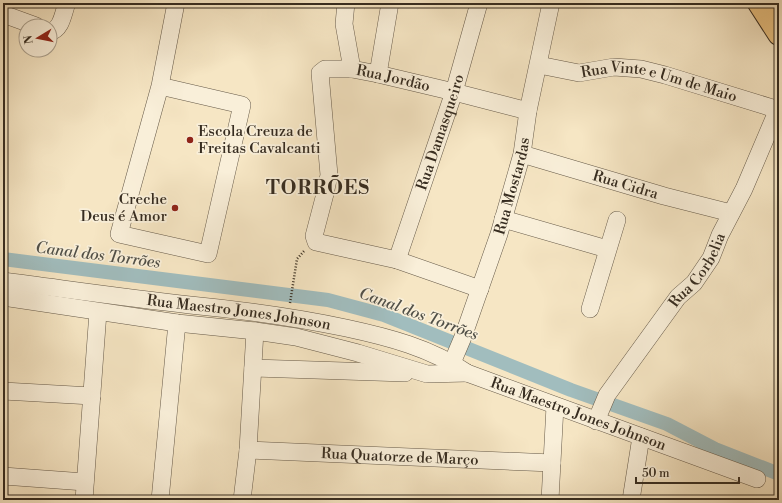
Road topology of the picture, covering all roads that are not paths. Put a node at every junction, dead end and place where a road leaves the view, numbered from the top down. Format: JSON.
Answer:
{"nodes":[{"id":1,"x":67,"y":3,"type":"edge"},
{"id":2,"x":176,"y":3,"type":"edge"},
{"id":3,"x":346,"y":3,"type":"edge"},
{"id":4,"x":390,"y":3,"type":"edge"},
{"id":5,"x":479,"y":3,"type":"edge"},
{"id":6,"x":551,"y":3,"type":"edge"},
{"id":7,"x":758,"y":3,"type":"edge"},
{"id":8,"x":3,"y":14,"type":"edge"},
{"id":9,"x":18,"y":19,"type":"edge"},
{"id":10,"x":58,"y":28,"type":"edge"},
{"id":11,"x":779,"y":34,"type":"edge"},
{"id":12,"x":539,"y":65,"type":"junction"},
{"id":13,"x":352,"y":69,"type":"junction"},
{"id":14,"x":378,"y":74,"type":"junction"},
{"id":15,"x":160,"y":86,"type":"junction"},
{"id":16,"x":454,"y":92,"type":"junction"},
{"id":17,"x":778,"y":110,"type":"edge"},
{"id":18,"x":528,"y":111,"type":"junction"},
{"id":19,"x":522,"y":154,"type":"junction"},
{"id":20,"x":731,"y":213,"type":"junction"},
{"id":21,"x":503,"y":219,"type":"junction"},
{"id":22,"x":617,"y":220,"type":"dead end"},
{"id":23,"x":607,"y":249,"type":"junction"},
{"id":24,"x":397,"y":260,"type":"junction"},
{"id":25,"x":3,"y":281,"type":"edge"},
{"id":26,"x":480,"y":289,"type":"junction"},
{"id":27,"x":3,"y":297,"type":"edge"},
{"id":28,"x":590,"y":309,"type":"dead end"},
{"id":29,"x":98,"y":312,"type":"junction"},
{"id":30,"x":177,"y":323,"type":"junction"},
{"id":31,"x":255,"y":331,"type":"junction"},
{"id":32,"x":457,"y":350,"type":"junction"},
{"id":33,"x":253,"y":368,"type":"junction"},
{"id":34,"x":467,"y":373,"type":"junction"},
{"id":35,"x":427,"y":374,"type":"junction"},
{"id":36,"x":3,"y":391,"type":"edge"},
{"id":37,"x":92,"y":396,"type":"junction"},
{"id":38,"x":555,"y":406,"type":"junction"},
{"id":39,"x":596,"y":420,"type":"junction"},
{"id":40,"x":641,"y":437,"type":"junction"},
{"id":41,"x":248,"y":450,"type":"junction"},
{"id":42,"x":552,"y":463,"type":"junction"},
{"id":43,"x":3,"y":476,"type":"edge"},
{"id":44,"x":757,"y":479,"type":"dead end"},
{"id":45,"x":85,"y":482,"type":"junction"},
{"id":46,"x":84,"y":500,"type":"edge"},
{"id":47,"x":160,"y":500,"type":"edge"},
{"id":48,"x":242,"y":500,"type":"edge"},
{"id":49,"x":550,"y":500,"type":"edge"},
{"id":50,"x":631,"y":500,"type":"edge"}],
"edges":[{"from":1,"to":10,"type":"street"},
{"from":2,"to":15,"type":"street"},
{"from":3,"to":13,"type":"street"},
{"from":4,"to":14,"type":"street"},
{"from":5,"to":16,"type":"street","name":"Rua Damasqueiro"},
{"from":6,"to":12,"type":"street","name":"Rua Mostardas"},
{"from":7,"to":11,"type":"highway"},
{"from":8,"to":9,"type":"street"},
{"from":12,"to":17,"type":"street","name":"Rua Vinte e Um de Maio"},
{"from":12,"to":18,"type":"street","name":"Rua Mostardas"},
{"from":13,"to":14,"type":"street","name":"Rua Jordão"},
{"from":13,"to":24,"type":"street","name":"Rua Jordão"},
{"from":14,"to":16,"type":"street","name":"Rua Jordão"},
{"from":15,"to":15,"type":"street"},
{"from":16,"to":18,"type":"street","name":"Rua Jordão"},
{"from":16,"to":24,"type":"street","name":"Rua Damasqueiro"},
{"from":17,"to":20,"type":"street","name":"Rua Corbelia"},
{"from":18,"to":19,"type":"street","name":"Rua Mostardas"},
{"from":19,"to":20,"type":"street","name":"Rua Cidra"},
{"from":19,"to":21,"type":"street","name":"Rua Mostardas"},
{"from":20,"to":39,"type":"street","name":"Rua Corbelia"},
{"from":21,"to":23,"type":"street"},
{"from":21,"to":26,"type":"street","name":"Rua Mostardas"},
{"from":22,"to":23,"type":"street"},
{"from":23,"to":28,"type":"street"},
{"from":24,"to":26,"type":"street"},
{"from":25,"to":32,"type":"street","name":"Rua Maestro Jones Johnson"},
{"from":26,"to":32,"type":"street","name":"Rua Mostardas"},
{"from":27,"to":29,"type":"street","name":"Rua Maestro Jones Johnson"},
{"from":29,"to":30,"type":"street","name":"Rua Maestro Jones Johnson"},
{"from":29,"to":37,"type":"street"},
{"from":30,"to":31,"type":"street","name":"Rua Maestro Jones Johnson"},
{"from":30,"to":47,"type":"street"},
{"from":31,"to":33,"type":"street"},
{"from":31,"to":35,"type":"street","name":"Rua Maestro Jones Johnson"},
{"from":32,"to":34,"type":"street","name":"Rua Maestro Jones Johnson"},
{"from":33,"to":35,"type":"street"},
{"from":33,"to":41,"type":"street"},
{"from":34,"to":35,"type":"street","name":"Rua Maestro Jones Johnson"},
{"from":34,"to":38,"type":"street","name":"Rua Maestro Jones Johnson"},
{"from":36,"to":37,"type":"street"},
{"from":37,"to":45,"type":"street"},
{"from":38,"to":39,"type":"street","name":"Rua Maestro Jones Johnson"},
{"from":38,"to":42,"type":"street"},
{"from":39,"to":40,"type":"street","name":"Rua Maestro Jones Johnson"},
{"from":40,"to":44,"type":"street","name":"Rua Maestro Jones Johnson"},
{"from":40,"to":50,"type":"street"},
{"from":41,"to":42,"type":"street","name":"Rua Quatorze de Março"},
{"from":41,"to":48,"type":"street"},
{"from":42,"to":49,"type":"street"},
{"from":43,"to":45,"type":"street"},
{"from":45,"to":46,"type":"street"}]}
